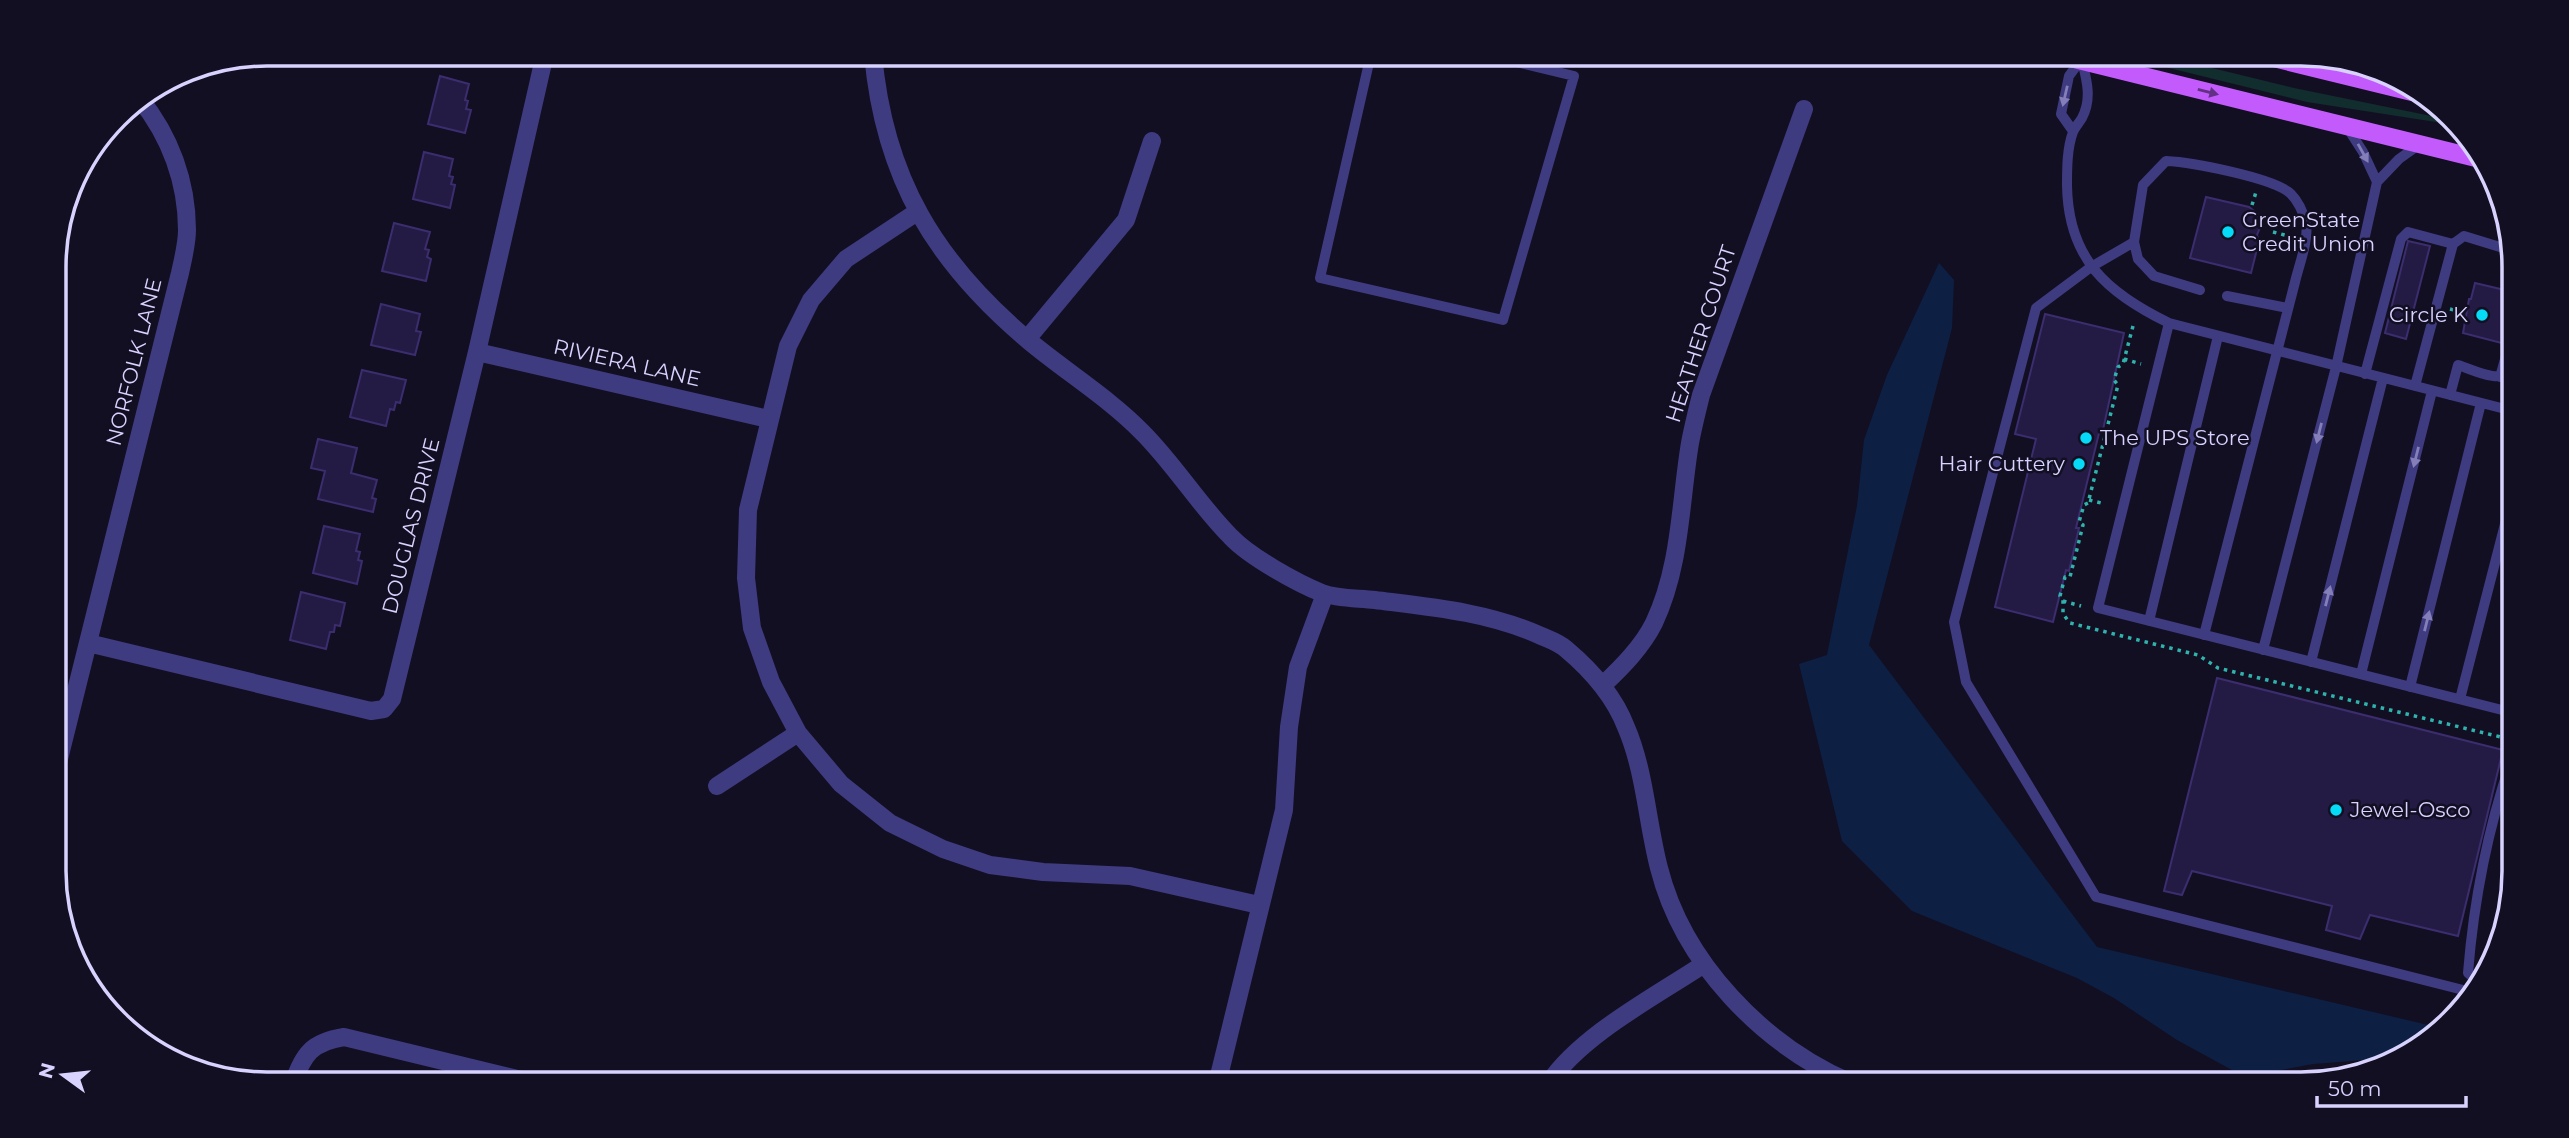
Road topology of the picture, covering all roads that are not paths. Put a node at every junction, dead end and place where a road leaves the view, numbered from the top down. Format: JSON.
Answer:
{"nodes":[{"id":1,"x":542,"y":67,"type":"edge"},
{"id":2,"x":875,"y":67,"type":"edge"},
{"id":3,"x":1368,"y":67,"type":"edge"},
{"id":4,"x":1537,"y":67,"type":"edge"},
{"id":5,"x":2076,"y":67,"type":"edge"},
{"id":6,"x":2085,"y":67,"type":"edge"},
{"id":7,"x":2118,"y":67,"type":"edge"},
{"id":8,"x":2312,"y":67,"type":"edge"},
{"id":9,"x":2386,"y":86,"type":"edge"},
{"id":10,"x":146,"y":108,"type":"edge"},
{"id":11,"x":1804,"y":109,"type":"dead end"},
{"id":12,"x":2346,"y":126,"type":"junction"},
{"id":13,"x":2073,"y":131,"type":"junction"},
{"id":14,"x":1152,"y":141,"type":"dead end"},
{"id":15,"x":2420,"y":145,"type":"junction"},
{"id":16,"x":2469,"y":156,"type":"edge"},
{"id":17,"x":2377,"y":182,"type":"junction"},
{"id":18,"x":917,"y":212,"type":"junction"},
{"id":19,"x":2134,"y":242,"type":"junction"},
{"id":20,"x":2453,"y":244,"type":"junction"},
{"id":21,"x":2501,"y":247,"type":"edge"},
{"id":22,"x":2091,"y":267,"type":"junction"},
{"id":23,"x":2200,"y":290,"type":"dead end"},
{"id":24,"x":2227,"y":296,"type":"dead end"},
{"id":25,"x":2288,"y":308,"type":"junction"},
{"id":26,"x":2169,"y":323,"type":"junction"},
{"id":27,"x":2218,"y":337,"type":"junction"},
{"id":28,"x":1027,"y":338,"type":"junction"},
{"id":29,"x":2276,"y":351,"type":"junction"},
{"id":30,"x":477,"y":352,"type":"junction"},
{"id":31,"x":2336,"y":367,"type":"junction"},
{"id":32,"x":2502,"y":370,"type":"edge"},
{"id":33,"x":2365,"y":374,"type":"junction"},
{"id":34,"x":2500,"y":377,"type":"joint"},
{"id":35,"x":2383,"y":379,"type":"junction"},
{"id":36,"x":2414,"y":386,"type":"junction"},
{"id":37,"x":2432,"y":391,"type":"junction"},
{"id":38,"x":2450,"y":395,"type":"junction"},
{"id":39,"x":2482,"y":403,"type":"junction"},
{"id":40,"x":2502,"y":408,"type":"edge"},
{"id":41,"x":768,"y":419,"type":"junction"},
{"id":42,"x":2502,"y":536,"type":"edge"},
{"id":43,"x":1325,"y":594,"type":"junction"},
{"id":44,"x":2149,"y":621,"type":"junction"},
{"id":45,"x":2204,"y":635,"type":"junction"},
{"id":46,"x":88,"y":642,"type":"junction"},
{"id":47,"x":2263,"y":650,"type":"junction"},
{"id":48,"x":2311,"y":662,"type":"junction"},
{"id":49,"x":2361,"y":674,"type":"junction"},
{"id":50,"x":1603,"y":685,"type":"junction"},
{"id":51,"x":2410,"y":687,"type":"junction"},
{"id":52,"x":2460,"y":699,"type":"junction"},
{"id":53,"x":2502,"y":710,"type":"edge"},
{"id":54,"x":67,"y":727,"type":"edge"},
{"id":55,"x":798,"y":733,"type":"junction"},
{"id":56,"x":717,"y":786,"type":"dead end"},
{"id":57,"x":2502,"y":788,"type":"edge"},
{"id":58,"x":1259,"y":905,"type":"junction"},
{"id":59,"x":1704,"y":964,"type":"junction"},
{"id":60,"x":2472,"y":977,"type":"edge"},
{"id":61,"x":2463,"y":990,"type":"edge"},
{"id":62,"x":1558,"y":1071,"type":"edge"},
{"id":63,"x":1823,"y":1071,"type":"edge"},
{"id":64,"x":298,"y":1072,"type":"edge"},
{"id":65,"x":488,"y":1072,"type":"edge"},
{"id":66,"x":1220,"y":1072,"type":"edge"}],
"edges":[{"from":1,"to":30,"type":"street","name":"DOUGLAS DRIVE"},
{"from":2,"to":18,"type":"street"},
{"from":3,"to":4,"type":"lane"},
{"from":5,"to":13,"type":"lane","one_way":true},
{"from":6,"to":13,"type":"lane"},
{"from":7,"to":12,"type":"main road","one_way":true},
{"from":8,"to":9,"type":"main road"},
{"from":10,"to":46,"type":"street","name":"NORFOLK LANE"},
{"from":11,"to":50,"type":"street","name":"HEATHER COURT"},
{"from":12,"to":15,"type":"main road"},
{"from":12,"to":17,"type":"lane","one_way":true},
{"from":13,"to":22,"type":"lane"},
{"from":14,"to":28,"type":"street"},
{"from":15,"to":16,"type":"main road"},
{"from":15,"to":17,"type":"lane"},
{"from":17,"to":31,"type":"lane"},
{"from":18,"to":28,"type":"street"},
{"from":18,"to":41,"type":"street"},
{"from":19,"to":22,"type":"lane"},
{"from":19,"to":23,"type":"lane"},
{"from":19,"to":25,"type":"lane"},
{"from":20,"to":21,"type":"lane"},
{"from":20,"to":33,"type":"lane"},
{"from":20,"to":36,"type":"lane"},
{"from":22,"to":26,"type":"lane"},
{"from":22,"to":61,"type":"lane"},
{"from":24,"to":25,"type":"lane"},
{"from":25,"to":29,"type":"lane"},
{"from":26,"to":27,"type":"lane"},
{"from":26,"to":44,"type":"lane"},
{"from":27,"to":29,"type":"lane"},
{"from":27,"to":44,"type":"lane"},
{"from":28,"to":43,"type":"street"},
{"from":29,"to":31,"type":"lane"},
{"from":29,"to":45,"type":"lane"},
{"from":30,"to":41,"type":"street","name":"RIVIERA LANE"},
{"from":30,"to":46,"type":"street","name":"DOUGLAS DRIVE"},
{"from":31,"to":33,"type":"lane"},
{"from":31,"to":47,"type":"lane","one_way":true},
{"from":32,"to":34,"type":"lane"},
{"from":33,"to":35,"type":"lane"},
{"from":34,"to":38,"type":"lane"},
{"from":35,"to":36,"type":"lane"},
{"from":48,"to":35,"type":"lane","one_way":true},
{"from":36,"to":37,"type":"lane"},
{"from":37,"to":38,"type":"lane"},
{"from":37,"to":49,"type":"lane","one_way":true},
{"from":38,"to":39,"type":"lane"},
{"from":39,"to":40,"type":"lane"},
{"from":51,"to":39,"type":"lane","one_way":true},
{"from":41,"to":55,"type":"street"},
{"from":42,"to":52,"type":"lane"},
{"from":43,"to":50,"type":"street"},
{"from":43,"to":58,"type":"street"},
{"from":44,"to":45,"type":"lane"},
{"from":45,"to":47,"type":"lane"},
{"from":46,"to":54,"type":"street","name":"NORFOLK LANE"},
{"from":47,"to":48,"type":"lane"},
{"from":48,"to":49,"type":"lane"},
{"from":49,"to":51,"type":"lane"},
{"from":50,"to":59,"type":"street"},
{"from":51,"to":52,"type":"lane"},
{"from":52,"to":53,"type":"lane"},
{"from":55,"to":56,"type":"street"},
{"from":55,"to":58,"type":"street"},
{"from":57,"to":60,"type":"lane"},
{"from":58,"to":66,"type":"street"},
{"from":59,"to":62,"type":"street"},
{"from":59,"to":63,"type":"street"},
{"from":64,"to":65,"type":"street"}]}
